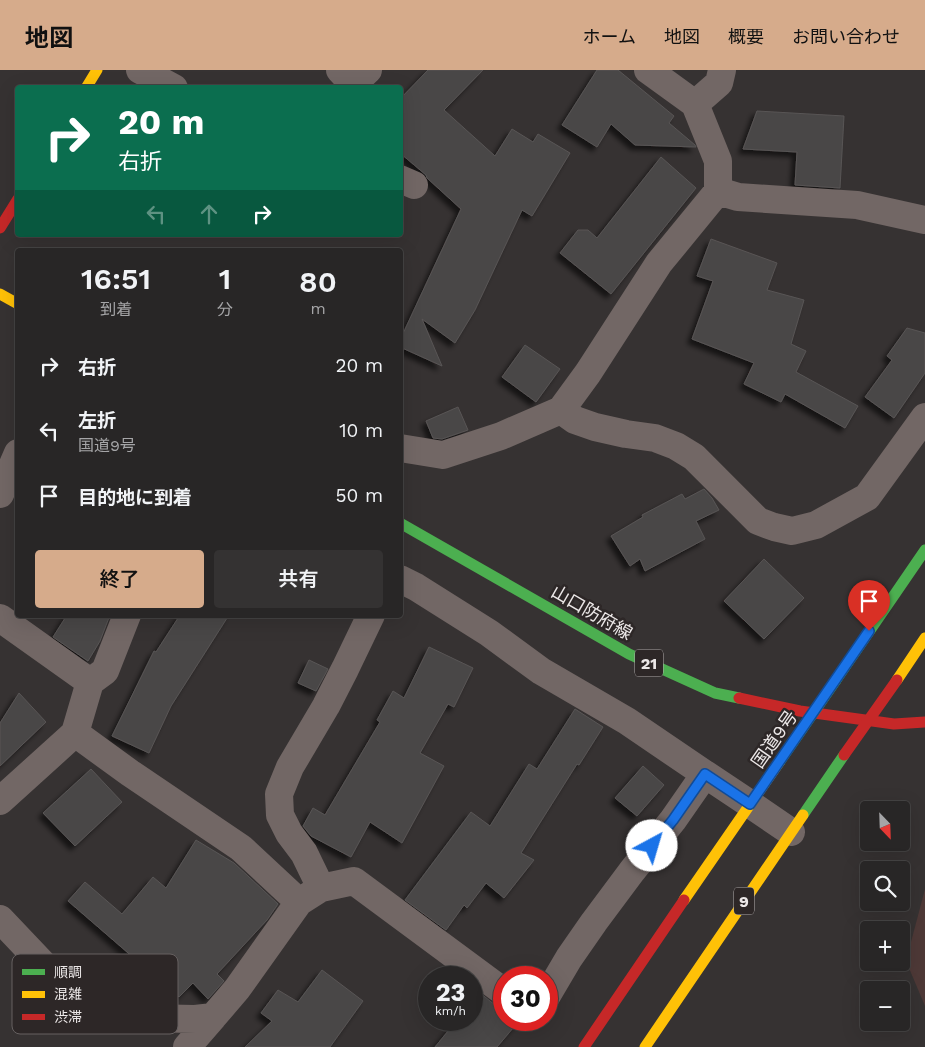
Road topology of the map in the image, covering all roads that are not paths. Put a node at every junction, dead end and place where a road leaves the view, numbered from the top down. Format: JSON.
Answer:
{"nodes":[{"id":1,"x":96,"y":70,"type":"edge"},
{"id":2,"x":140,"y":70,"type":"edge"},
{"id":3,"x":340,"y":70,"type":"edge"},
{"id":4,"x":368,"y":70,"type":"edge"},
{"id":5,"x":648,"y":70,"type":"edge"},
{"id":6,"x":722,"y":70,"type":"edge"},
{"id":7,"x":88,"y":85,"type":"edge"},
{"id":8,"x":168,"y":85,"type":"edge"},
{"id":9,"x":695,"y":104,"type":"junction"},
{"id":10,"x":718,"y":191,"type":"junction"},
{"id":11,"x":15,"y":204,"type":"edge"},
{"id":12,"x":925,"y":220,"type":"edge"},
{"id":13,"x":0,"y":228,"type":"edge"},
{"id":14,"x":0,"y":294,"type":"edge"},
{"id":15,"x":15,"y":302,"type":"edge"},
{"id":16,"x":561,"y":410,"type":"junction"},
{"id":17,"x":925,"y":417,"type":"edge"},
{"id":18,"x":403,"y":448,"type":"edge"},
{"id":19,"x":15,"y":460,"type":"edge"},
{"id":20,"x":0,"y":494,"type":"edge"},
{"id":21,"x":403,"y":525,"type":"edge"},
{"id":22,"x":925,"y":550,"type":"edge"},
{"id":23,"x":403,"y":580,"type":"edge"},
{"id":24,"x":0,"y":618,"type":"edge"},
{"id":25,"x":126,"y":618,"type":"edge"},
{"id":26,"x":370,"y":618,"type":"edge"},
{"id":27,"x":925,"y":638,"type":"edge"},
{"id":28,"x":90,"y":682,"type":"junction"},
{"id":29,"x":925,"y":722,"type":"edge"},
{"id":30,"x":75,"y":733,"type":"junction"},
{"id":31,"x":705,"y":774,"type":"junction"},
{"id":32,"x":0,"y":800,"type":"edge"},
{"id":33,"x":750,"y":804,"type":"junction"},
{"id":34,"x":791,"y":832,"type":"junction"},
{"id":35,"x":310,"y":895,"type":"junction"},
{"id":36,"x":0,"y":919,"type":"edge"},
{"id":37,"x":34,"y":954,"type":"edge"},
{"id":38,"x":558,"y":977,"type":"edge"},
{"id":39,"x":493,"y":984,"type":"edge"},
{"id":40,"x":213,"y":1017,"type":"junction"},
{"id":41,"x":178,"y":1019,"type":"edge"},
{"id":42,"x":187,"y":1047,"type":"edge"},
{"id":43,"x":584,"y":1047,"type":"edge"},
{"id":44,"x":645,"y":1047,"type":"edge"}],
"edges":[{"from":1,"to":7,"type":"main road"},
{"from":2,"to":8,"type":"street"},
{"from":3,"to":4,"type":"street"},
{"from":5,"to":9,"type":"street"},
{"from":6,"to":9,"type":"street"},
{"from":9,"to":10,"type":"street"},
{"from":10,"to":12,"type":"street"},
{"from":10,"to":16,"type":"street"},
{"from":11,"to":13,"type":"main road"},
{"from":14,"to":15,"type":"main road"},
{"from":16,"to":17,"type":"street"},
{"from":16,"to":18,"type":"street"},
{"from":19,"to":20,"type":"street"},
{"from":21,"to":29,"type":"main road","name":"山口防府線","number":"21"},
{"from":22,"to":33,"type":"main road","name":"国道9号","bridge":true},
{"from":23,"to":31,"type":"street"},
{"from":24,"to":28,"type":"street"},
{"from":25,"to":28,"type":"street"},
{"from":26,"to":35,"type":"street"},
{"from":27,"to":34,"type":"main road","number":"9","bridge":true},
{"from":28,"to":30,"type":"street"},
{"from":30,"to":32,"type":"street"},
{"from":30,"to":35,"type":"street"},
{"from":31,"to":33,"type":"street"},
{"from":31,"to":38,"type":"street"},
{"from":33,"to":34,"type":"street"},
{"from":33,"to":43,"type":"main road","name":"国道9号"},
{"from":34,"to":44,"type":"main road","number":"9"},
{"from":35,"to":39,"type":"street"},
{"from":35,"to":40,"type":"street"},
{"from":36,"to":37,"type":"street"},
{"from":40,"to":41,"type":"street"},
{"from":40,"to":42,"type":"street"}]}
